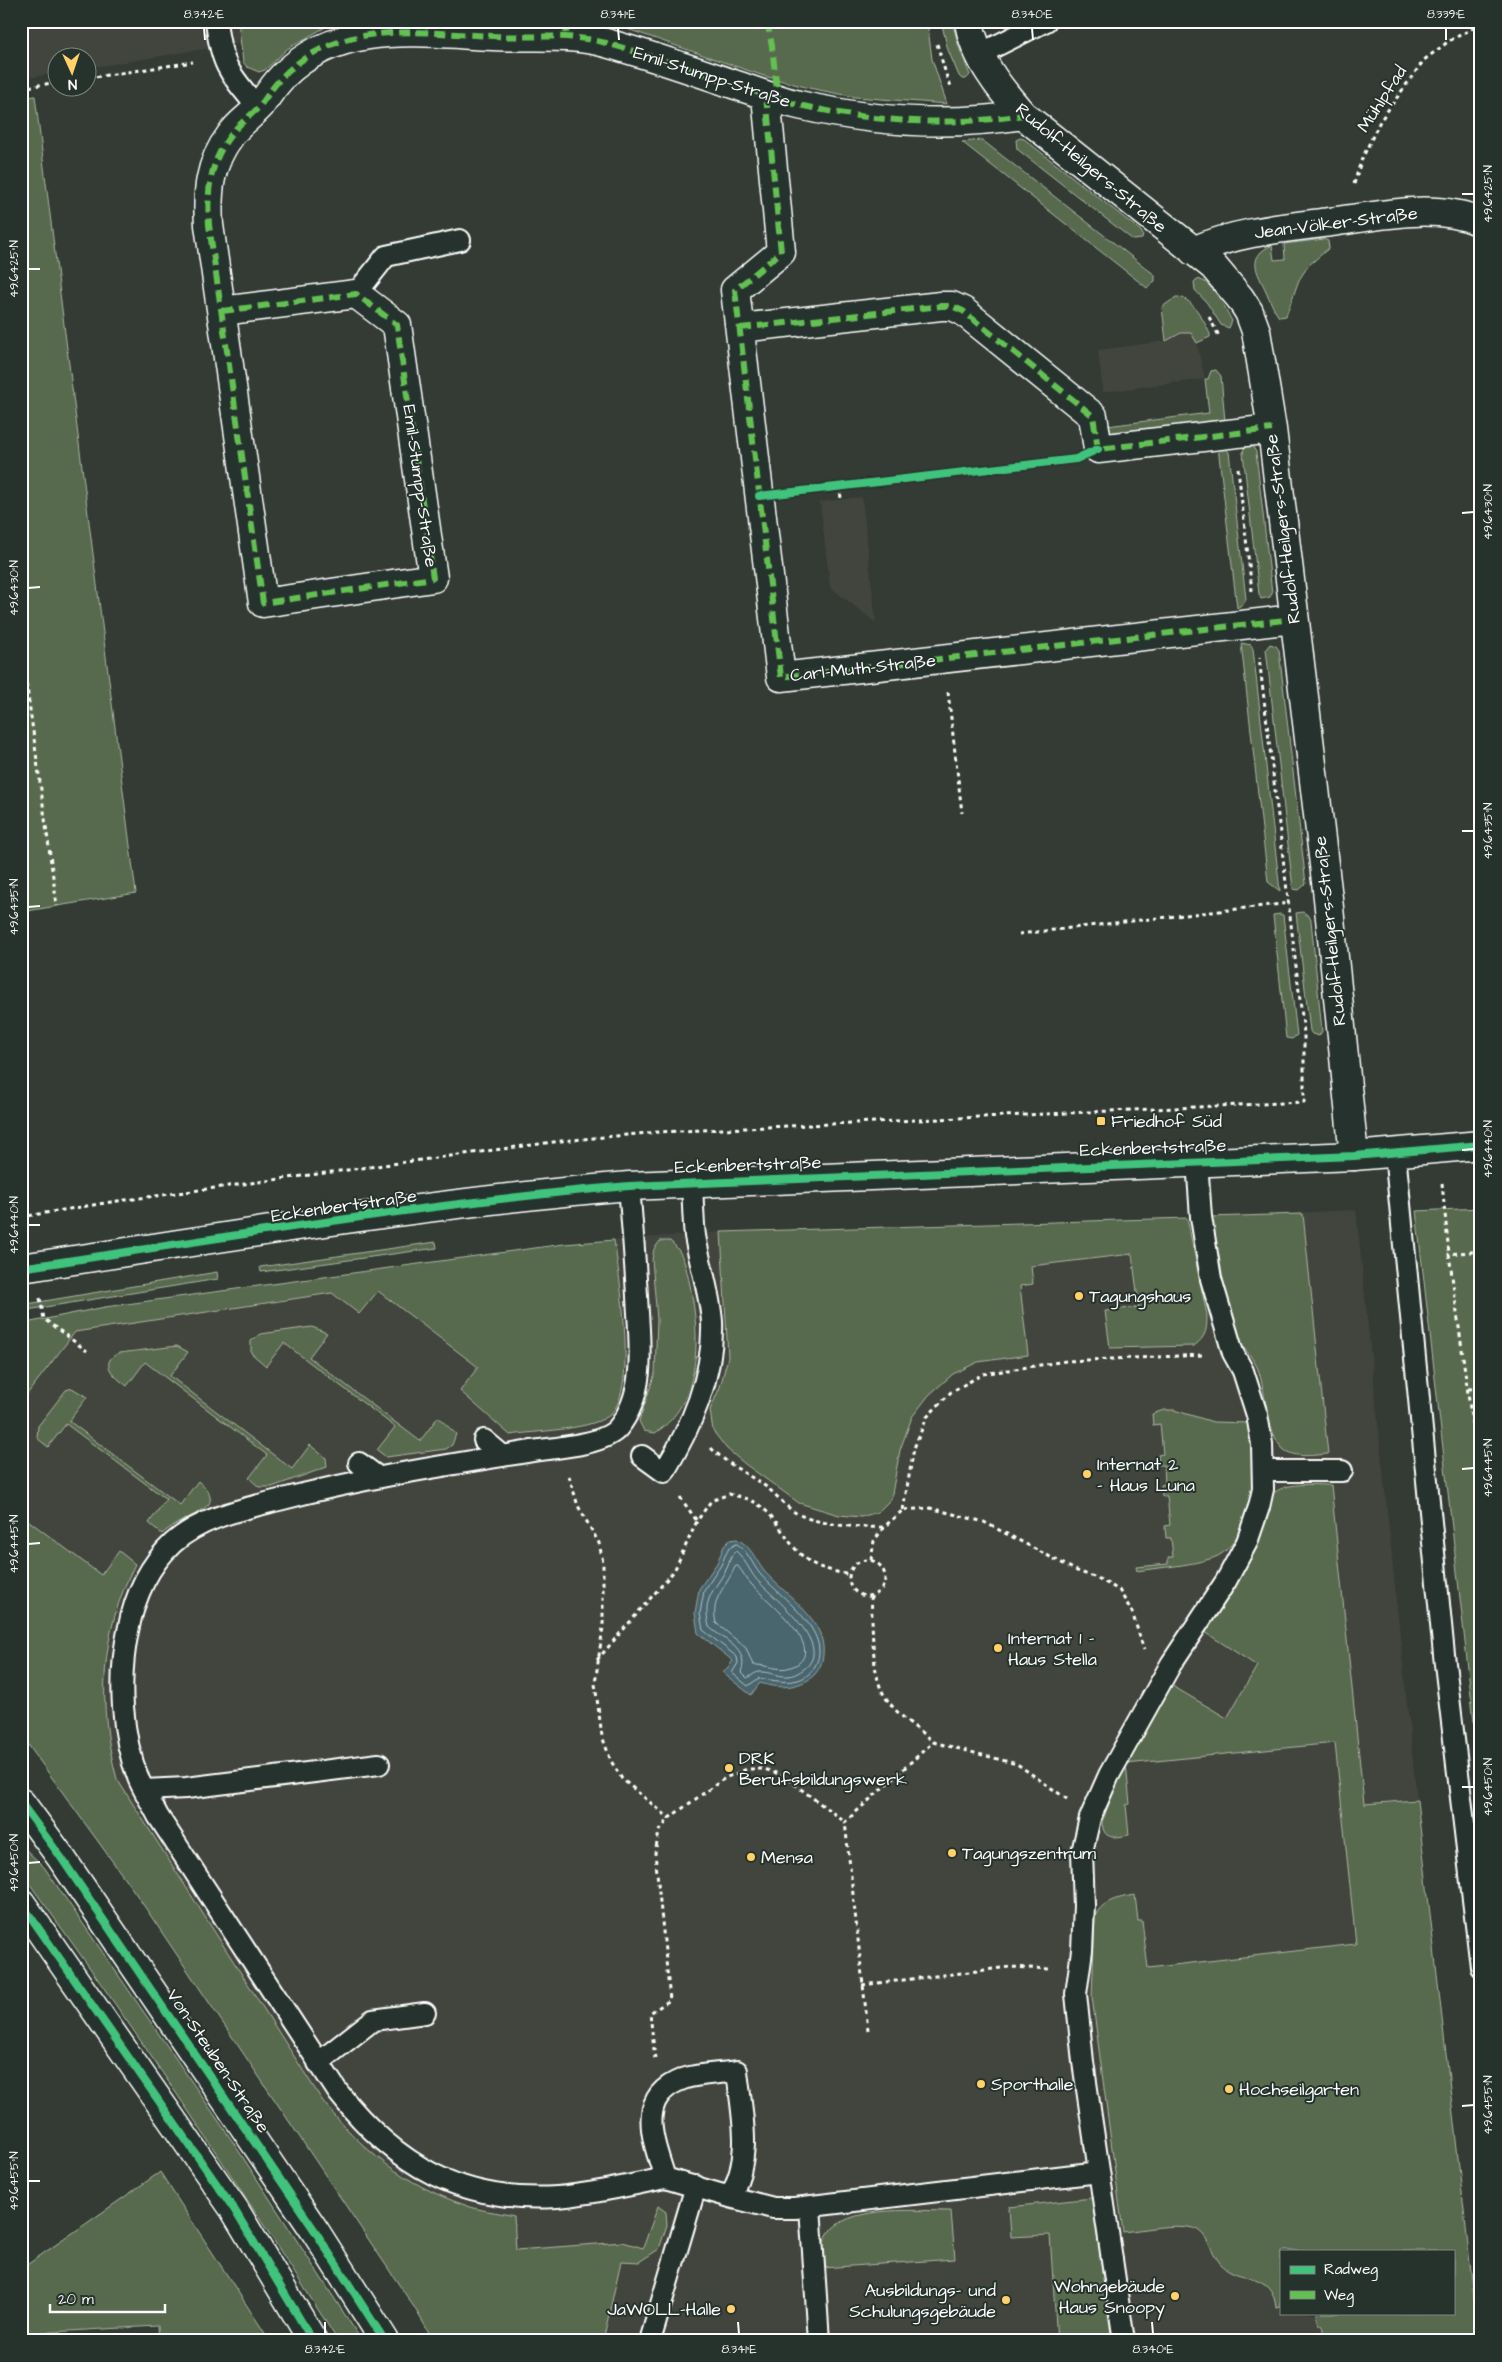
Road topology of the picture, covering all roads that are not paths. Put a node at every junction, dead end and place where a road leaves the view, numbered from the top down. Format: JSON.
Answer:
{"nodes":[{"id":1,"x":216,"y":21,"type":"edge"},
{"id":2,"x":969,"y":21,"type":"edge"},
{"id":3,"x":1046,"y":21,"type":"edge"},
{"id":4,"x":980,"y":54,"type":"junction"},
{"id":5,"x":766,"y":96,"type":"junction"},
{"id":6,"x":258,"y":108,"type":"junction"},
{"id":7,"x":1023,"y":115,"type":"junction"},
{"id":8,"x":1481,"y":222,"type":"edge"},
{"id":9,"x":460,"y":240,"type":"dead end"},
{"id":10,"x":1193,"y":251,"type":"junction"},
{"id":11,"x":356,"y":294,"type":"junction"},
{"id":12,"x":222,"y":311,"type":"junction"},
{"id":13,"x":740,"y":328,"type":"junction"},
{"id":14,"x":1272,"y":429,"type":"junction"},
{"id":15,"x":1294,"y":618,"type":"junction"},
{"id":16,"x":1481,"y":1146,"type":"edge"},
{"id":17,"x":1395,"y":1153,"type":"junction"},
{"id":18,"x":1354,"y":1156,"type":"junction"},
{"id":19,"x":1197,"y":1162,"type":"junction"},
{"id":20,"x":692,"y":1183,"type":"junction"},
{"id":21,"x":629,"y":1186,"type":"junction"},
{"id":22,"x":21,"y":1268,"type":"edge"},
{"id":23,"x":484,"y":1440,"type":"dead end"},
{"id":24,"x":503,"y":1456,"type":"junction"},
{"id":25,"x":642,"y":1456,"type":"dead end"},
{"id":26,"x":359,"y":1463,"type":"dead end"},
{"id":27,"x":1264,"y":1471,"type":"junction"},
{"id":28,"x":1342,"y":1471,"type":"dead end"},
{"id":29,"x":378,"y":1476,"type":"junction"},
{"id":30,"x":379,"y":1764,"type":"dead end"},
{"id":31,"x":144,"y":1790,"type":"junction"},
{"id":32,"x":21,"y":1803,"type":"edge"},
{"id":33,"x":21,"y":1903,"type":"edge"},
{"id":34,"x":1481,"y":1967,"type":"edge"},
{"id":35,"x":426,"y":2012,"type":"dead end"},
{"id":36,"x":318,"y":2063,"type":"junction"},
{"id":37,"x":1099,"y":2172,"type":"junction"},
{"id":38,"x":666,"y":2178,"type":"junction"},
{"id":39,"x":696,"y":2186,"type":"junction"},
{"id":40,"x":730,"y":2197,"type":"junction"},
{"id":41,"x":810,"y":2206,"type":"junction"},
{"id":42,"x":313,"y":2341,"type":"edge"},
{"id":43,"x":385,"y":2341,"type":"edge"},
{"id":44,"x":650,"y":2341,"type":"edge"},
{"id":45,"x":819,"y":2341,"type":"edge"},
{"id":46,"x":1124,"y":2341,"type":"edge"}],
"edges":[{"from":1,"to":6,"type":"lane"},
{"from":2,"to":4,"type":"street","name":"Rudolf-Heilgers-Straße"},
{"from":3,"to":4,"type":"lane"},
{"from":4,"to":7,"type":"street","name":"Rudolf-Heilgers-Straße"},
{"from":5,"to":6,"type":"street","name":"Emil-Stumpp-Straße"},
{"from":5,"to":7,"type":"street","name":"Emil-Stumpp-Straße"},
{"from":5,"to":13,"type":"street","name":"Carl-Muth-Straße"},
{"from":6,"to":12,"type":"street","name":"Emil-Stumpp-Straße"},
{"from":7,"to":10,"type":"street","name":"Rudolf-Heilgers-Straße"},
{"from":8,"to":10,"type":"street","name":"Jean-Völker-Straße"},
{"from":9,"to":11,"type":"lane"},
{"from":10,"to":14,"type":"street","name":"Rudolf-Heilgers-Straße"},
{"from":11,"to":12,"type":"street"},
{"from":11,"to":12,"type":"street","name":"Emil-Stumpp-Straße"},
{"from":13,"to":14,"type":"street"},
{"from":13,"to":15,"type":"street","name":"Carl-Muth-Straße"},
{"from":14,"to":15,"type":"street","name":"Rudolf-Heilgers-Straße"},
{"from":15,"to":18,"type":"street","name":"Rudolf-Heilgers-Straße"},
{"from":16,"to":17,"type":"street","name":"Eckenbertstraße"},
{"from":17,"to":18,"type":"street","name":"Eckenbertstraße"},
{"from":17,"to":34,"type":"lane"},
{"from":18,"to":19,"type":"street","name":"Eckenbertstraße"},
{"from":19,"to":20,"type":"street","name":"Eckenbertstraße"},
{"from":19,"to":27,"type":"lane"},
{"from":20,"to":21,"type":"street","name":"Eckenbertstraße"},
{"from":20,"to":25,"type":"lane"},
{"from":21,"to":22,"type":"street","name":"Eckenbertstraße"},
{"from":21,"to":24,"type":"lane"},
{"from":23,"to":24,"type":"lane"},
{"from":24,"to":29,"type":"lane"},
{"from":26,"to":29,"type":"lane"},
{"from":27,"to":28,"type":"lane"},
{"from":27,"to":37,"type":"lane"},
{"from":29,"to":31,"type":"lane"},
{"from":30,"to":31,"type":"lane"},
{"from":31,"to":36,"type":"lane"},
{"from":32,"to":43,"type":"street","name":"Von-Steuben-Straße"},
{"from":33,"to":42,"type":"street"},
{"from":35,"to":36,"type":"lane"},
{"from":36,"to":38,"type":"lane"},
{"from":37,"to":41,"type":"lane"},
{"from":37,"to":46,"type":"lane"},
{"from":38,"to":39,"type":"lane"},
{"from":38,"to":40,"type":"lane"},
{"from":39,"to":40,"type":"lane"},
{"from":39,"to":44,"type":"lane"},
{"from":40,"to":41,"type":"lane"},
{"from":41,"to":45,"type":"lane"}]}
